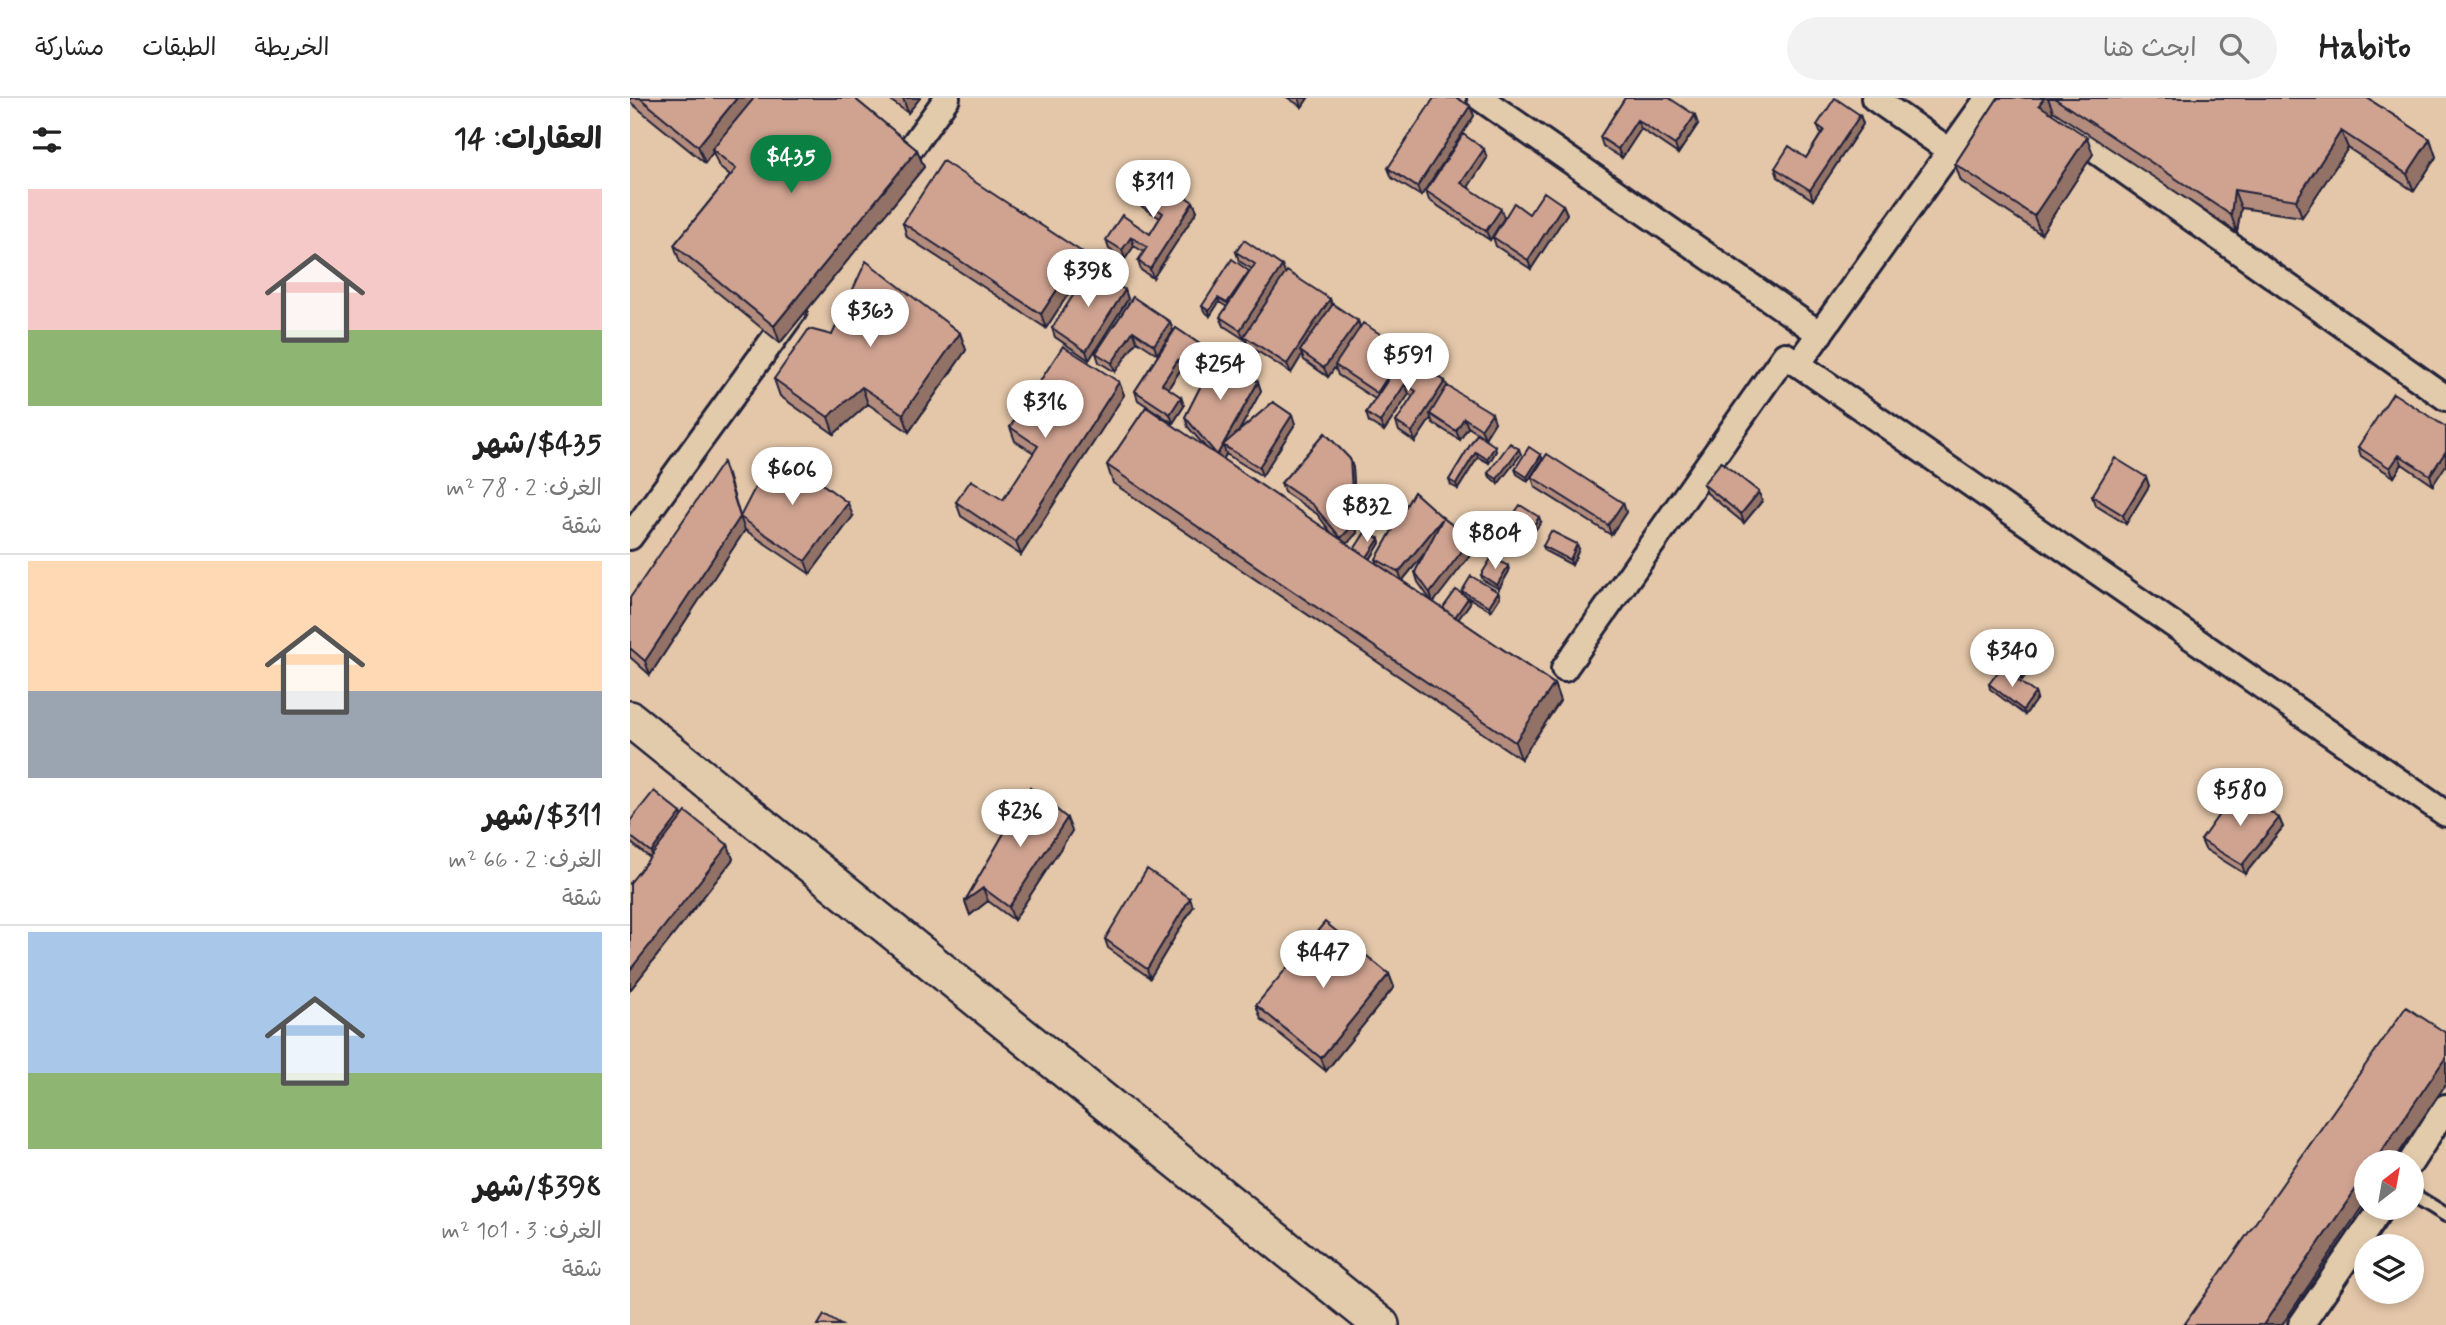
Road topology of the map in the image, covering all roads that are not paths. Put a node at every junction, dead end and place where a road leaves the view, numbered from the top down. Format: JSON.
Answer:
{"nodes":[{"id":1,"x":947,"y":98,"type":"edge"},
{"id":2,"x":1480,"y":98,"type":"edge"},
{"id":3,"x":1874,"y":98,"type":"edge"},
{"id":4,"x":1988,"y":98,"type":"edge"},
{"id":5,"x":2021,"y":98,"type":"edge"},
{"id":6,"x":1950,"y":151,"type":"junction"},
{"id":7,"x":882,"y":188,"type":"edge"},
{"id":8,"x":809,"y":289,"type":"edge"},
{"id":9,"x":1819,"y":334,"type":"junction"},
{"id":10,"x":1798,"y":364,"type":"junction"},
{"id":11,"x":2446,"y":398,"type":"edge"},
{"id":12,"x":630,"y":537,"type":"edge"},
{"id":13,"x":1564,"y":669,"type":"dead end"},
{"id":14,"x":630,"y":719,"type":"edge"},
{"id":15,"x":2446,"y":814,"type":"edge"},
{"id":16,"x":2446,"y":1107,"type":"edge"},
{"id":17,"x":2419,"y":1150,"type":"edge"},
{"id":18,"x":2424,"y":1201,"type":"edge"},
{"id":19,"x":2446,"y":1215,"type":"edge"},
{"id":20,"x":2373,"y":1220,"type":"edge"},
{"id":21,"x":1381,"y":1325,"type":"edge"},
{"id":22,"x":2301,"y":1325,"type":"edge"}],
"edges":[{"from":1,"to":7,"type":"street"},
{"from":2,"to":9,"type":"street"},
{"from":3,"to":6,"type":"street"},
{"from":4,"to":6,"type":"street"},
{"from":5,"to":11,"type":"street"},
{"from":6,"to":9,"type":"street"},
{"from":8,"to":12,"type":"street"},
{"from":9,"to":10,"type":"street"},
{"from":10,"to":13,"type":"street"},
{"from":10,"to":15,"type":"street"},
{"from":14,"to":21,"type":"main road"},
{"from":16,"to":17,"type":"street"},
{"from":18,"to":19,"type":"lane"},
{"from":20,"to":22,"type":"street"}]}
